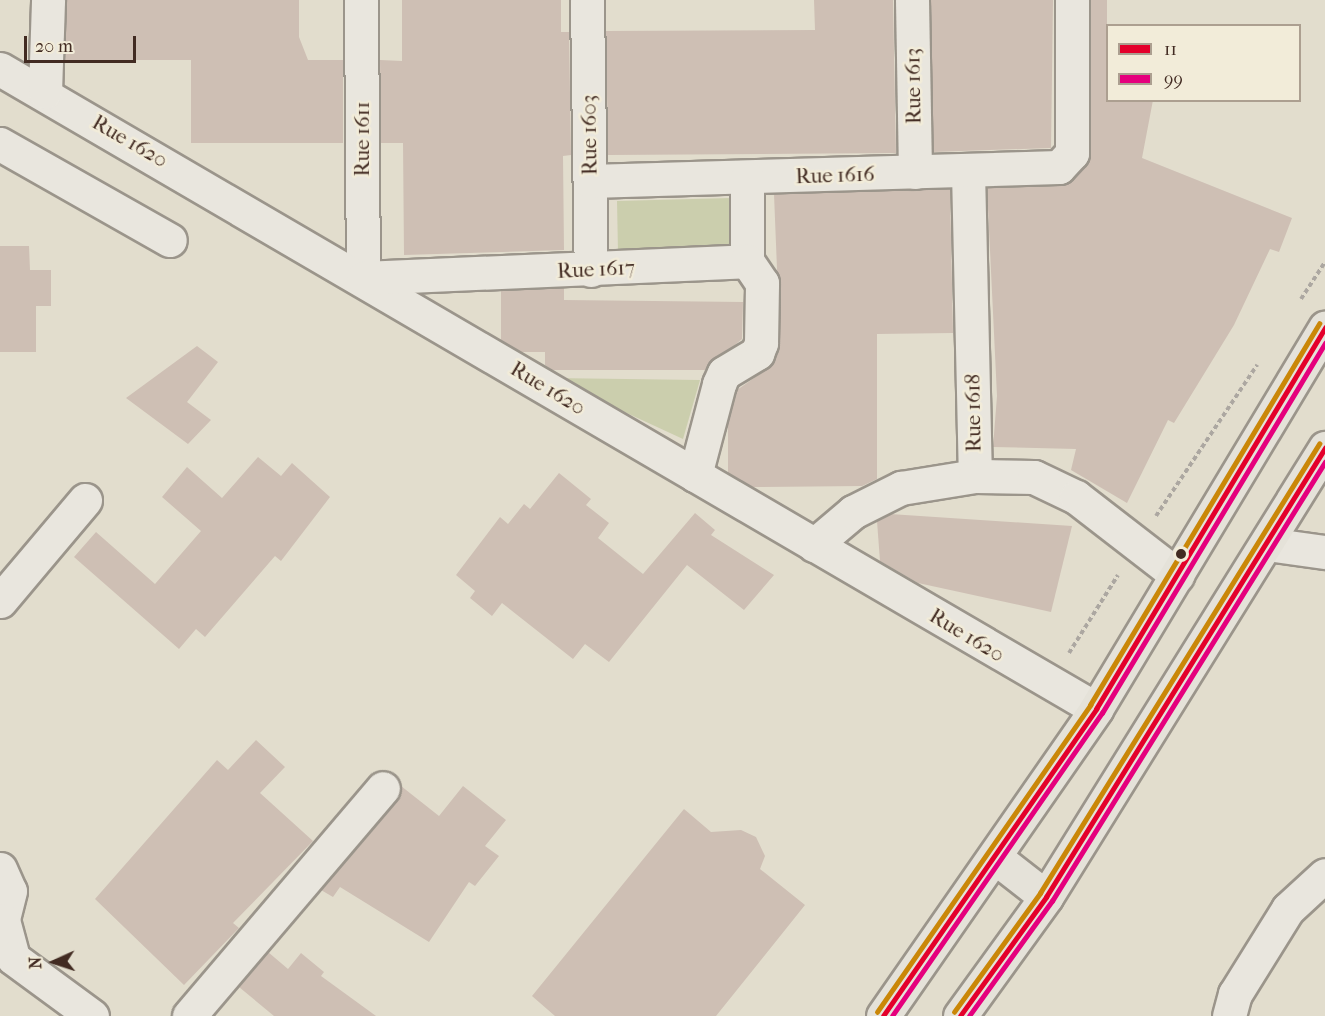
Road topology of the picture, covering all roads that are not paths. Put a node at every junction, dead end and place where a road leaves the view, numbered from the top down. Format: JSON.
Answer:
{"nodes":[{"id":1,"x":48,"y":0,"type":"edge"},
{"id":2,"x":362,"y":0,"type":"edge"},
{"id":3,"x":587,"y":0,"type":"edge"},
{"id":4,"x":912,"y":0,"type":"edge"},
{"id":5,"x":1072,"y":0,"type":"edge"},
{"id":6,"x":0,"y":69,"type":"edge"},
{"id":7,"x":45,"y":92,"type":"junction"},
{"id":8,"x":0,"y":144,"type":"edge"},
{"id":9,"x":968,"y":171,"type":"junction"},
{"id":10,"x":915,"y":172,"type":"junction"},
{"id":11,"x":747,"y":178,"type":"junction"},
{"id":12,"x":590,"y":181,"type":"junction"},
{"id":13,"x":170,"y":240,"type":"dead end"},
{"id":14,"x":747,"y":261,"type":"junction"},
{"id":15,"x":591,"y":270,"type":"junction"},
{"id":16,"x":363,"y":278,"type":"junction"},
{"id":17,"x":1325,"y":328,"type":"edge"},
{"id":18,"x":1325,"y":448,"type":"edge"},
{"id":19,"x":695,"y":475,"type":"junction"},
{"id":20,"x":975,"y":476,"type":"junction"},
{"id":21,"x":84,"y":500,"type":"dead end"},
{"id":22,"x":1267,"y":544,"type":"junction"},
{"id":23,"x":814,"y":545,"type":"junction"},
{"id":24,"x":1325,"y":552,"type":"edge"},
{"id":25,"x":1177,"y":575,"type":"junction"},
{"id":26,"x":0,"y":601,"type":"edge"},
{"id":27,"x":1096,"y":709,"type":"junction"},
{"id":28,"x":383,"y":788,"type":"dead end"},
{"id":29,"x":996,"y":858,"type":"junction"},
{"id":30,"x":0,"y":868,"type":"edge"},
{"id":31,"x":1325,"y":875,"type":"edge"},
{"id":32,"x":1046,"y":897,"type":"junction"},
{"id":33,"x":92,"y":1016,"type":"edge"},
{"id":34,"x":189,"y":1016,"type":"edge"},
{"id":35,"x":883,"y":1016,"type":"edge"},
{"id":36,"x":960,"y":1016,"type":"edge"},
{"id":37,"x":1229,"y":1016,"type":"edge"}],
"edges":[{"from":1,"to":7,"type":"street"},
{"from":2,"to":16,"type":"street","name":"Rue 1611"},
{"from":3,"to":12,"type":"street","name":"Rue 1603"},
{"from":4,"to":10,"type":"street","name":"Rue 1613"},
{"from":5,"to":9,"type":"street","name":"Rue 1616"},
{"from":6,"to":7,"type":"street","name":"Rue 1620"},
{"from":7,"to":16,"type":"street","name":"Rue 1620"},
{"from":8,"to":13,"type":"street"},
{"from":9,"to":10,"type":"street","name":"Rue 1616"},
{"from":9,"to":20,"type":"street","name":"Rue 1618"},
{"from":10,"to":11,"type":"street","name":"Rue 1616"},
{"from":11,"to":12,"type":"street","name":"Rue 1616"},
{"from":11,"to":14,"type":"street"},
{"from":12,"to":15,"type":"street","name":"Rue 1603"},
{"from":14,"to":15,"type":"street","name":"Rue 1617"},
{"from":14,"to":19,"type":"street"},
{"from":15,"to":16,"type":"street","name":"Rue 1617"},
{"from":16,"to":19,"type":"street","name":"Rue 1620"},
{"from":17,"to":25,"type":"main road"},
{"from":18,"to":22,"type":"main road"},
{"from":19,"to":23,"type":"street","name":"Rue 1620"},
{"from":20,"to":23,"type":"street","name":"Rue 1618"},
{"from":20,"to":25,"type":"street"},
{"from":21,"to":26,"type":"street"},
{"from":22,"to":24,"type":"street"},
{"from":22,"to":32,"type":"main road"},
{"from":23,"to":27,"type":"street","name":"Rue 1620"},
{"from":25,"to":27,"type":"main road"},
{"from":27,"to":29,"type":"main road"},
{"from":28,"to":34,"type":"street"},
{"from":29,"to":32,"type":"main road"},
{"from":29,"to":35,"type":"main road"},
{"from":30,"to":33,"type":"street"},
{"from":31,"to":37,"type":"street"},
{"from":32,"to":36,"type":"main road"}]}
